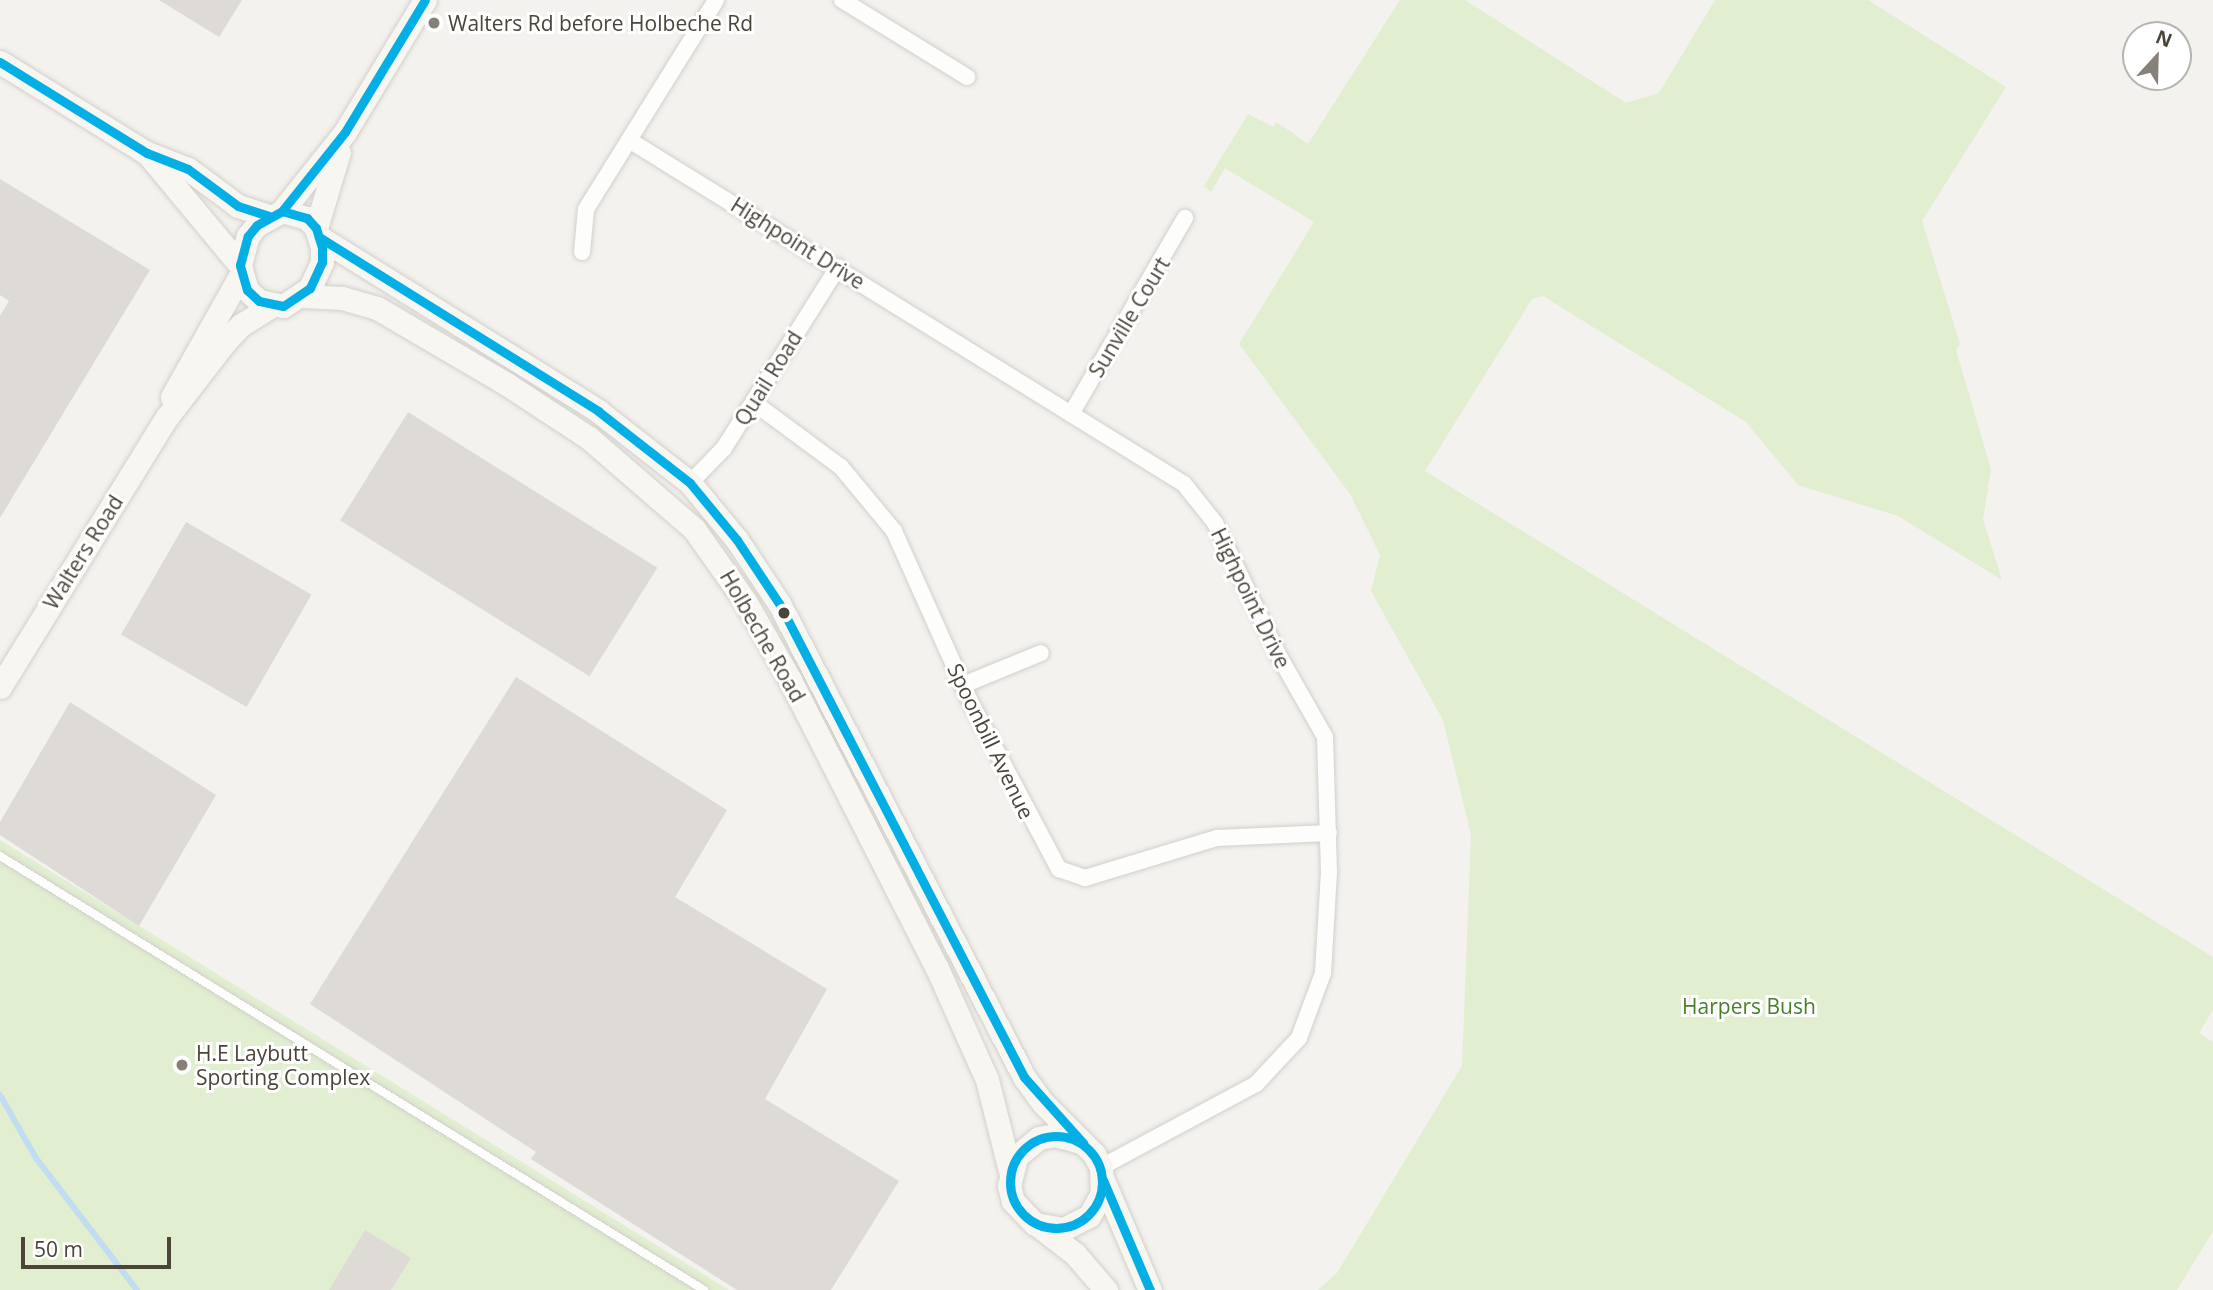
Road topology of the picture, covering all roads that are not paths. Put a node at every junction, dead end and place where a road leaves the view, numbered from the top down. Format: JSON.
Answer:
{"nodes":[{"id":1,"x":425,"y":0,"type":"edge"},
{"id":2,"x":716,"y":0,"type":"edge"},
{"id":3,"x":842,"y":0,"type":"edge"},
{"id":4,"x":0,"y":62,"type":"edge"},
{"id":5,"x":967,"y":77,"type":"dead end"},
{"id":6,"x":345,"y":132,"type":"junction"},
{"id":7,"x":629,"y":140,"type":"junction"},
{"id":8,"x":147,"y":153,"type":"junction"},
{"id":9,"x":275,"y":214,"type":"junction"},
{"id":10,"x":1185,"y":218,"type":"dead end"},
{"id":11,"x":317,"y":232,"type":"junction"},
{"id":12,"x":582,"y":252,"type":"dead end"},
{"id":13,"x":838,"y":267,"type":"junction"},
{"id":14,"x":241,"y":270,"type":"junction"},
{"id":15,"x":302,"y":296,"type":"junction"},
{"id":16,"x":273,"y":305,"type":"junction"},
{"id":17,"x":753,"y":402,"type":"junction"},
{"id":18,"x":1071,"y":414,"type":"junction"},
{"id":19,"x":167,"y":417,"type":"junction"},
{"id":20,"x":690,"y":483,"type":"junction"},
{"id":21,"x":1041,"y":653,"type":"dead end"},
{"id":22,"x":962,"y":685,"type":"junction"},
{"id":23,"x":0,"y":687,"type":"edge"},
{"id":24,"x":1329,"y":832,"type":"junction"},
{"id":25,"x":0,"y":856,"type":"edge"},
{"id":26,"x":1083,"y":1143,"type":"junction"},
{"id":27,"x":1010,"y":1171,"type":"junction"},
{"id":28,"x":1102,"y":1173,"type":"junction"},
{"id":29,"x":1035,"y":1224,"type":"junction"},
{"id":30,"x":704,"y":1290,"type":"edge"},
{"id":31,"x":1106,"y":1290,"type":"edge"},
{"id":32,"x":1150,"y":1290,"type":"edge"}],
"edges":[{"from":1,"to":6,"type":"street"},
{"from":2,"to":7,"type":"street"},
{"from":3,"to":5,"type":"street"},
{"from":4,"to":8,"type":"street"},
{"from":6,"to":9,"type":"street"},
{"from":6,"to":11,"type":"street"},
{"from":7,"to":12,"type":"street"},
{"from":7,"to":13,"type":"street","name":"Highpoint Drive"},
{"from":8,"to":9,"type":"street"},
{"from":8,"to":14,"type":"street"},
{"from":9,"to":11,"type":"street"},
{"from":9,"to":14,"type":"street"},
{"from":10,"to":18,"type":"street","name":"Sunville Court"},
{"from":11,"to":15,"type":"street"},
{"from":11,"to":20,"type":"street","name":"Holbeche Road"},
{"from":13,"to":17,"type":"street","name":"Quail Road"},
{"from":13,"to":18,"type":"street","name":"Highpoint Drive"},
{"from":14,"to":16,"type":"street"},
{"from":14,"to":19,"type":"street","name":"Walters Road"},
{"from":15,"to":16,"type":"street"},
{"from":15,"to":27,"type":"street","name":"Holbeche Road"},
{"from":16,"to":19,"type":"street","name":"Walters Road"},
{"from":17,"to":20,"type":"street","name":"Quail Road"},
{"from":17,"to":22,"type":"street","name":"Spoonbill Avenue"},
{"from":18,"to":24,"type":"street","name":"Highpoint Drive"},
{"from":19,"to":23,"type":"street","name":"Walters Road"},
{"from":20,"to":26,"type":"street","name":"Holbeche Road"},
{"from":21,"to":22,"type":"street"},
{"from":22,"to":24,"type":"street","name":"Spoonbill Avenue"},
{"from":24,"to":28,"type":"street","name":"Highpoint Drive"},
{"from":25,"to":30,"type":"lane"},
{"from":26,"to":27,"type":"street"},
{"from":26,"to":28,"type":"street"},
{"from":27,"to":29,"type":"street"},
{"from":28,"to":29,"type":"street"},
{"from":28,"to":32,"type":"street"},
{"from":29,"to":31,"type":"street"}]}
